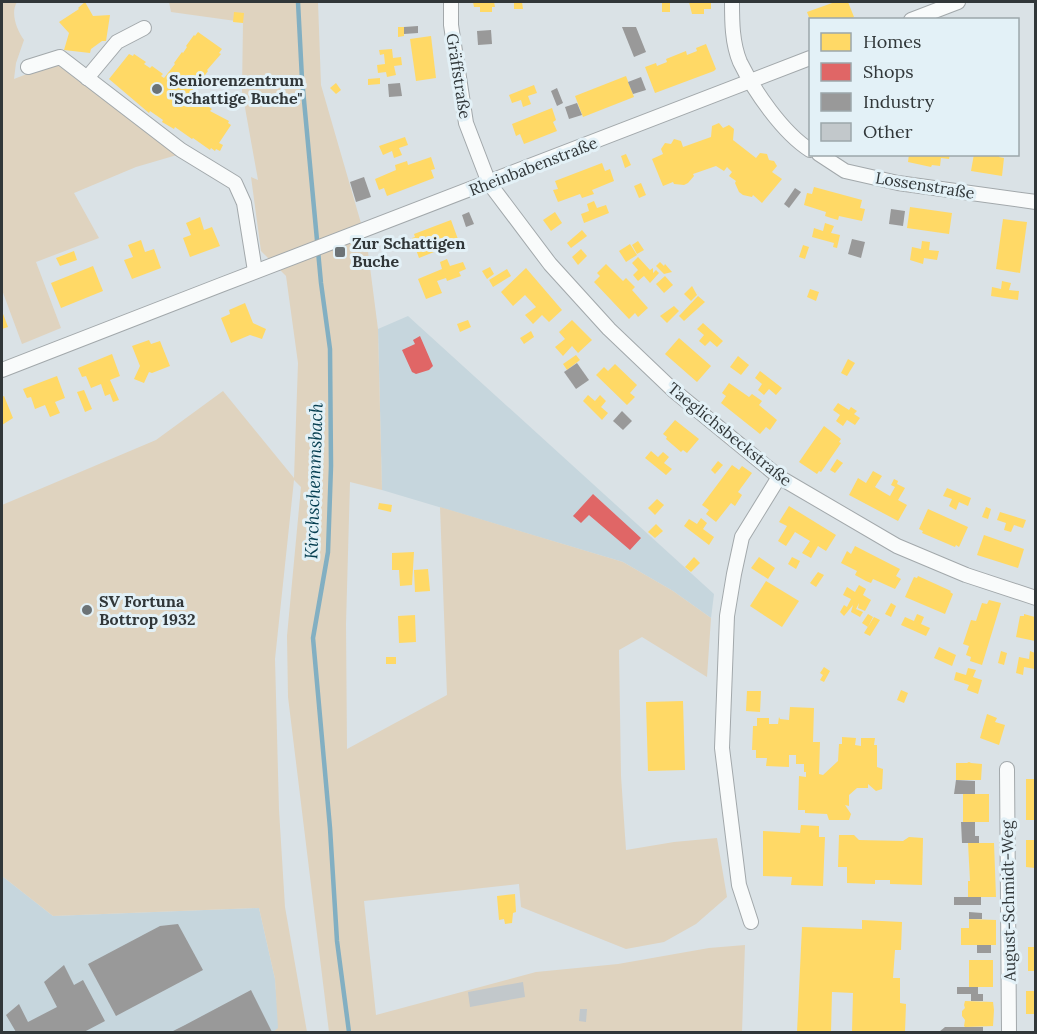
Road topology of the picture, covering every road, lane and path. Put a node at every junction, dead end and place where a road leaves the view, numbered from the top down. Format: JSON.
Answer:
{"nodes":[{"id":1,"x":451,"y":2,"type":"edge"},
{"id":2,"x":732,"y":2,"type":"edge"},
{"id":3,"x":958,"y":2,"type":"edge"},
{"id":4,"x":916,"y":18,"type":"edge"},
{"id":5,"x":144,"y":28,"type":"dead end"},
{"id":6,"x":809,"y":58,"type":"edge"},
{"id":7,"x":28,"y":68,"type":"dead end"},
{"id":8,"x":87,"y":78,"type":"junction"},
{"id":9,"x":752,"y":81,"type":"junction"},
{"id":10,"x":809,"y":149,"type":"edge"},
{"id":11,"x":822,"y":156,"type":"edge"},
{"id":12,"x":489,"y":183,"type":"junction"},
{"id":13,"x":1035,"y":202,"type":"edge"},
{"id":14,"x":255,"y":271,"type":"junction"},
{"id":15,"x":2,"y":370,"type":"edge"},
{"id":16,"x":779,"y":477,"type":"junction"},
{"id":17,"x":1035,"y":598,"type":"edge"},
{"id":18,"x":1007,"y":769,"type":"dead end"},
{"id":19,"x":751,"y":922,"type":"dead end"},
{"id":20,"x":1009,"y":1032,"type":"edge"}],
"edges":[{"from":1,"to":12,"type":"street","name":"Gräffstraße"},
{"from":2,"to":9,"type":"street"},
{"from":3,"to":4,"type":"street"},
{"from":5,"to":8,"type":"street"},
{"from":6,"to":9,"type":"street","name":"Rheinbabenstraße"},
{"from":7,"to":8,"type":"street"},
{"from":8,"to":14,"type":"street"},
{"from":9,"to":10,"type":"street"},
{"from":9,"to":12,"type":"street","name":"Rheinbabenstraße"},
{"from":11,"to":13,"type":"street","name":"Lossenstraße"},
{"from":12,"to":14,"type":"street","name":"Rheinbabenstraße"},
{"from":12,"to":16,"type":"street","name":"Taeglichsbeckstraße"},
{"from":14,"to":15,"type":"street","name":"Rheinbabenstraße"},
{"from":16,"to":17,"type":"street","name":"Taeglichsbeckstraße"},
{"from":16,"to":19,"type":"street"},
{"from":18,"to":20,"type":"street","name":"August-Schmidt-Weg"}]}
